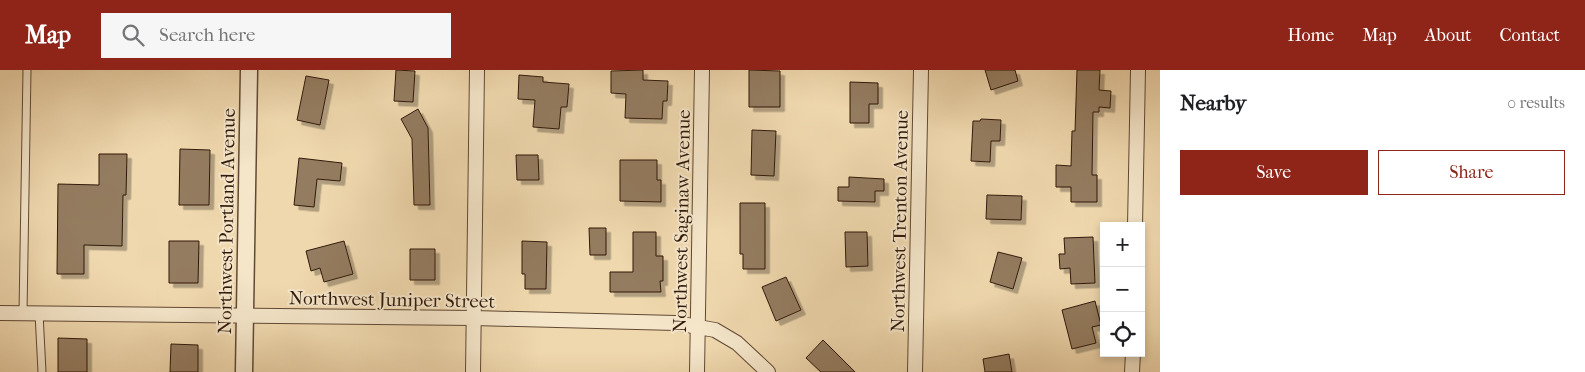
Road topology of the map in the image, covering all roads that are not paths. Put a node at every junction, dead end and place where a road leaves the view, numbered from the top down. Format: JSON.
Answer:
{"nodes":[{"id":1,"x":27,"y":70,"type":"edge"},
{"id":2,"x":248,"y":70,"type":"edge"},
{"id":3,"x":477,"y":70,"type":"edge"},
{"id":4,"x":702,"y":70,"type":"edge"},
{"id":5,"x":921,"y":70,"type":"edge"},
{"id":6,"x":1138,"y":70,"type":"edge"},
{"id":7,"x":1135,"y":222,"type":"edge"},
{"id":8,"x":0,"y":313,"type":"edge"},
{"id":9,"x":23,"y":313,"type":"junction"},
{"id":10,"x":40,"y":313,"type":"junction"},
{"id":11,"x":244,"y":316,"type":"junction"},
{"id":12,"x":474,"y":318,"type":"junction"},
{"id":13,"x":697,"y":326,"type":"junction"},
{"id":14,"x":1133,"y":357,"type":"edge"},
{"id":15,"x":42,"y":372,"type":"edge"},
{"id":16,"x":244,"y":372,"type":"edge"},
{"id":17,"x":473,"y":372,"type":"edge"},
{"id":18,"x":697,"y":372,"type":"edge"},
{"id":19,"x":768,"y":372,"type":"edge"},
{"id":20,"x":915,"y":372,"type":"edge"},
{"id":21,"x":1132,"y":372,"type":"edge"}],
"edges":[{"from":1,"to":9,"type":"lane"},
{"from":2,"to":11,"type":"street","name":"Northwest Portland Avenue"},
{"from":3,"to":12,"type":"street"},
{"from":4,"to":13,"type":"street","name":"Northwest Saginaw Avenue"},
{"from":5,"to":20,"type":"street","name":"Northwest Trenton Avenue"},
{"from":6,"to":7,"type":"street"},
{"from":8,"to":9,"type":"street","name":"Northwest Juniper Street"},
{"from":9,"to":10,"type":"street","name":"Northwest Juniper Street"},
{"from":10,"to":11,"type":"street","name":"Northwest Juniper Street"},
{"from":10,"to":15,"type":"lane"},
{"from":11,"to":12,"type":"street","name":"Northwest Juniper Street"},
{"from":11,"to":16,"type":"street","name":"Northwest Portland Avenue"},
{"from":12,"to":13,"type":"street","name":"Northwest Juniper Street"},
{"from":12,"to":17,"type":"street"},
{"from":13,"to":18,"type":"street","name":"Northwest Saginaw Avenue"},
{"from":13,"to":19,"type":"street","name":"Northwest Juniper Street"},
{"from":14,"to":21,"type":"street"}]}
